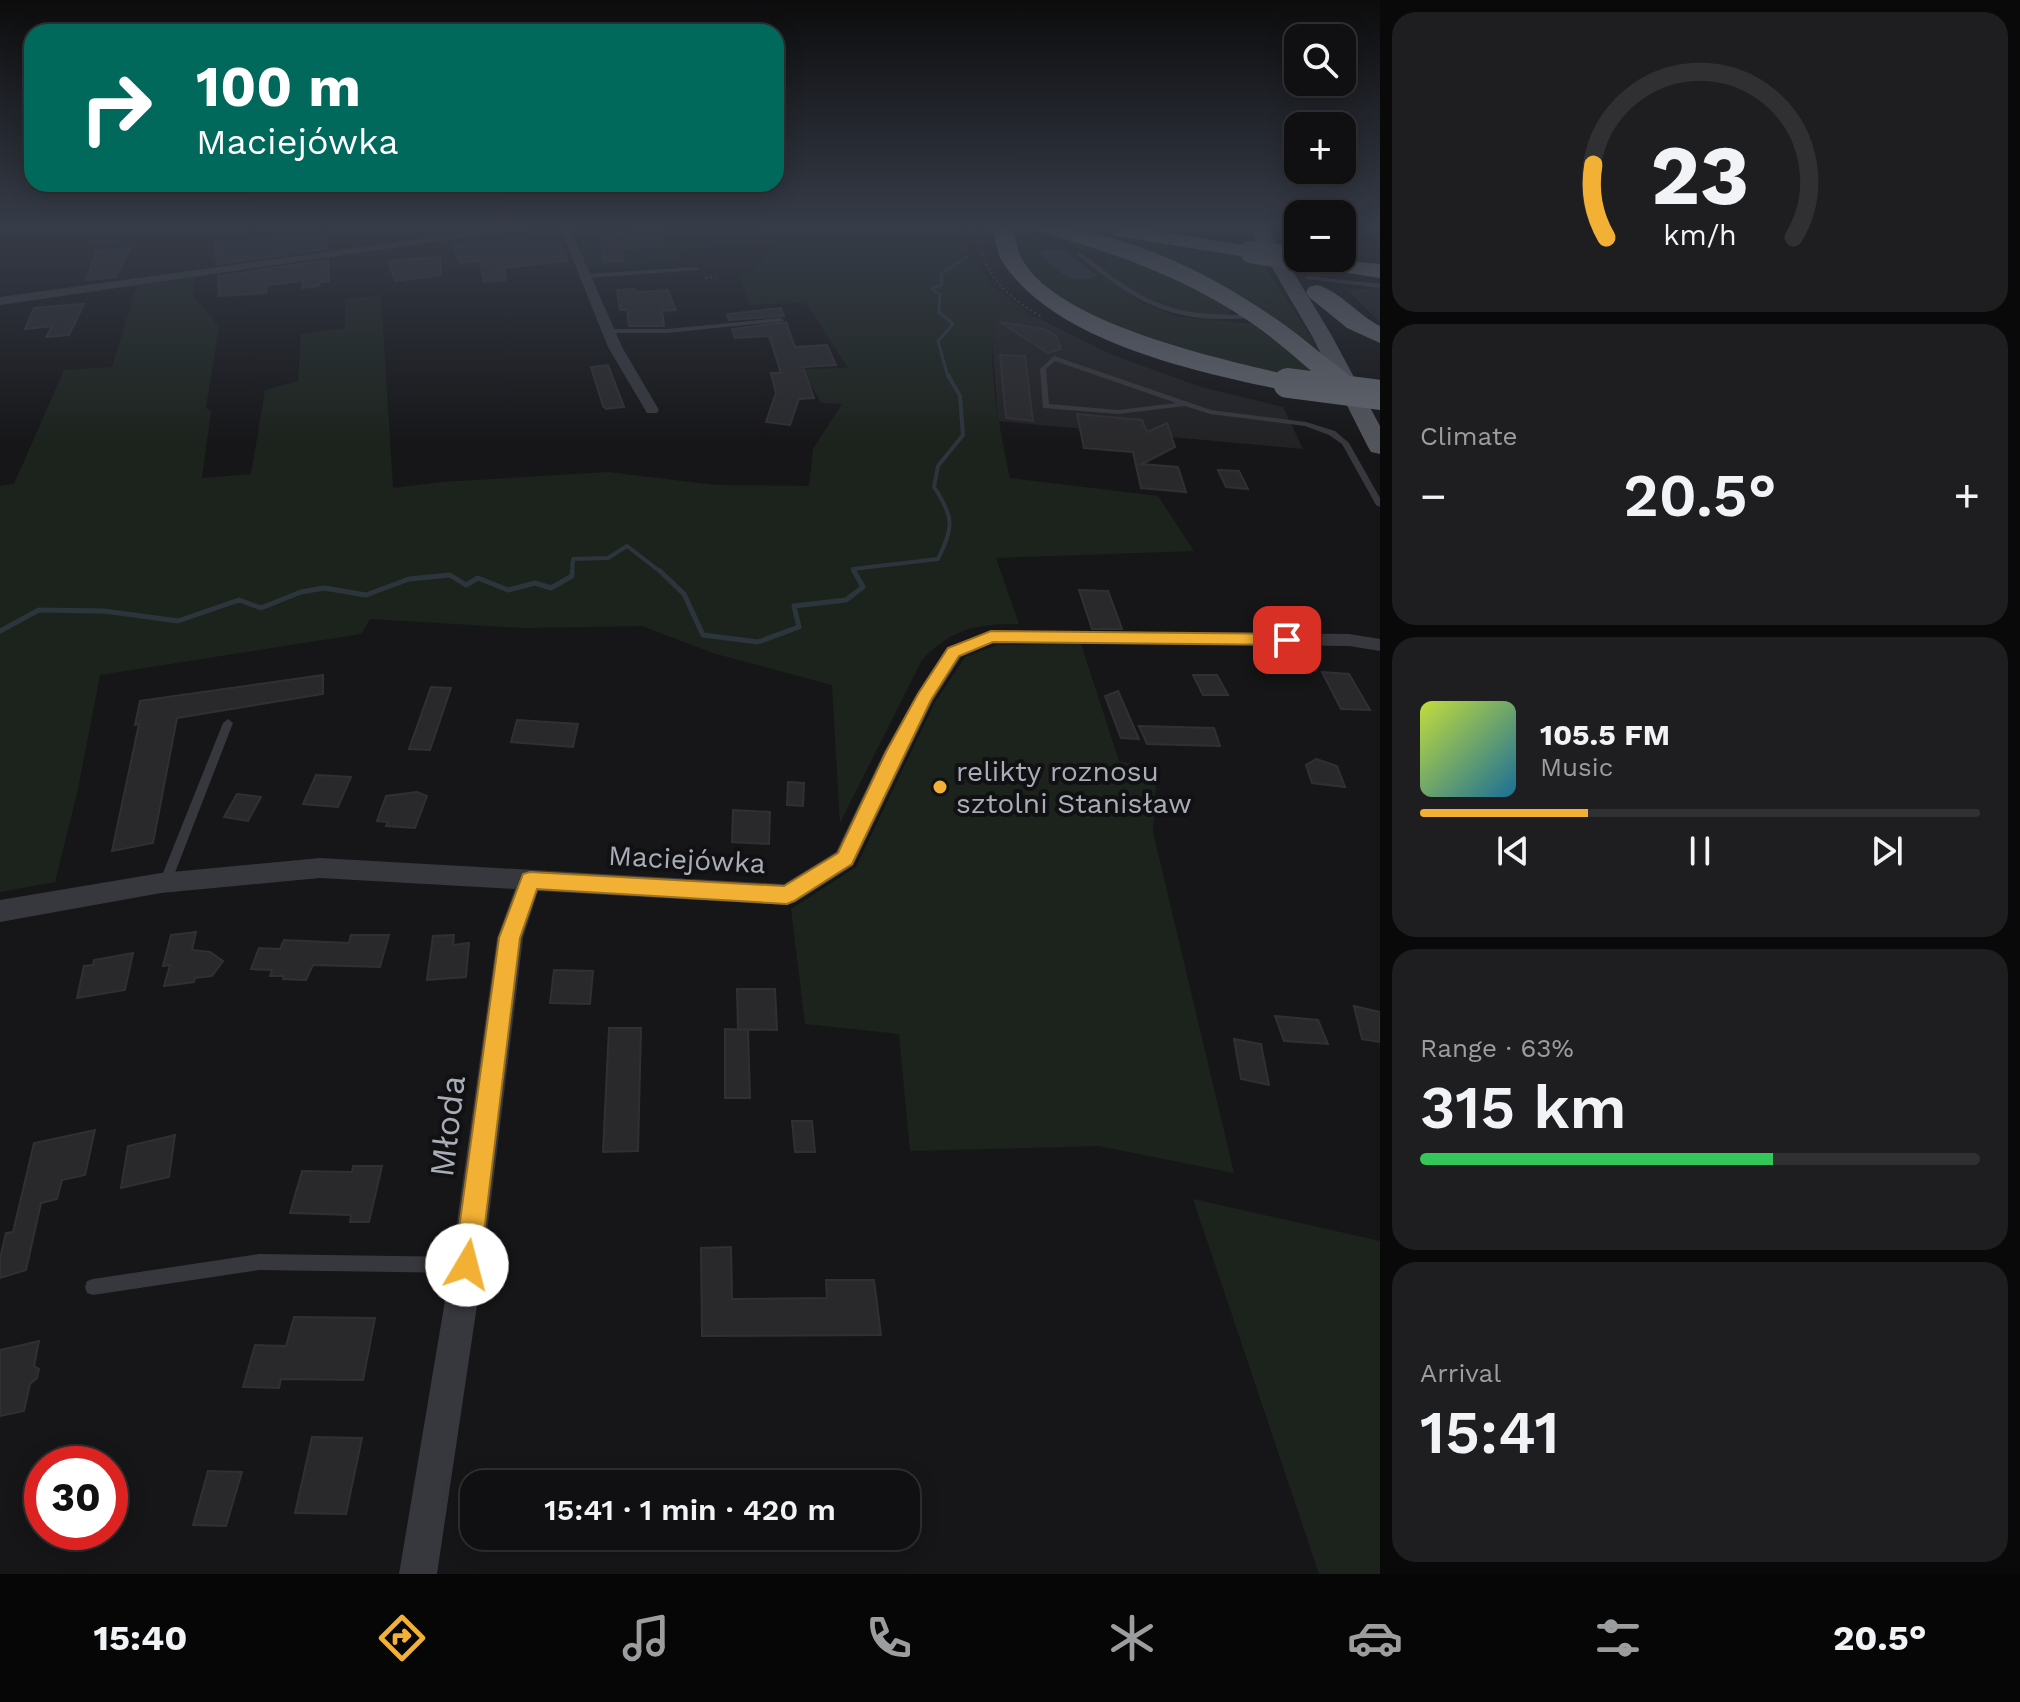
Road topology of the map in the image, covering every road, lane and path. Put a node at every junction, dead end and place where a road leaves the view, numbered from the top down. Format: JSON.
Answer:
{"nodes":[{"id":1,"x":596,"y":298,"type":"edge"},
{"id":2,"x":1052,"y":298,"type":"edge"},
{"id":3,"x":1141,"y":298,"type":"edge"},
{"id":4,"x":1229,"y":298,"type":"edge"},
{"id":5,"x":1294,"y":298,"type":"edge"},
{"id":6,"x":1330,"y":298,"type":"edge"},
{"id":7,"x":1338,"y":298,"type":"edge"},
{"id":8,"x":1258,"y":316,"type":"junction"},
{"id":9,"x":781,"y":320,"type":"dead end"},
{"id":10,"x":608,"y":331,"type":"junction"},
{"id":11,"x":1380,"y":336,"type":"edge"},
{"id":12,"x":1352,"y":348,"type":"dead end"},
{"id":13,"x":1346,"y":387,"type":"junction"},
{"id":14,"x":1375,"y":390,"type":"edge"},
{"id":15,"x":1183,"y":404,"type":"junction"},
{"id":16,"x":652,"y":410,"type":"dead end"},
{"id":17,"x":1380,"y":447,"type":"edge"},
{"id":18,"x":1380,"y":505,"type":"edge"},
{"id":19,"x":1380,"y":645,"type":"edge"},
{"id":20,"x":228,"y":723,"type":"dead end"},
{"id":21,"x":530,"y":880,"type":"junction"},
{"id":22,"x":165,"y":883,"type":"junction"},
{"id":23,"x":0,"y":911,"type":"edge"},
{"id":24,"x":467,"y":1265,"type":"junction"},
{"id":25,"x":93,"y":1287,"type":"dead end"},
{"id":26,"x":418,"y":1574,"type":"edge"}],
"edges":[{"from":1,"to":10,"type":"street"},
{"from":2,"to":14,"type":"highway","bridge":true},
{"from":3,"to":8,"type":"lane"},
{"from":4,"to":8,"type":"highway"},
{"from":5,"to":13,"type":"main road"},
{"from":6,"to":12,"type":"main road"},
{"from":7,"to":11,"type":"highway"},
{"from":8,"to":13,"type":"highway"},
{"from":9,"to":10,"type":"lane"},
{"from":10,"to":16,"type":"street"},
{"from":13,"to":17,"type":"main road"},
{"from":15,"to":15,"type":"lane"},
{"from":15,"to":18,"type":"lane"},
{"from":19,"to":21,"type":"street","name":"Maciejówka"},
{"from":20,"to":22,"type":"lane"},
{"from":21,"to":22,"type":"street","name":"Maciejówka"},
{"from":21,"to":24,"type":"street","name":"Młoda"},
{"from":22,"to":23,"type":"street","name":"Maciejówka"},
{"from":24,"to":25,"type":"lane"},
{"from":24,"to":26,"type":"street","name":"Młoda"}]}
